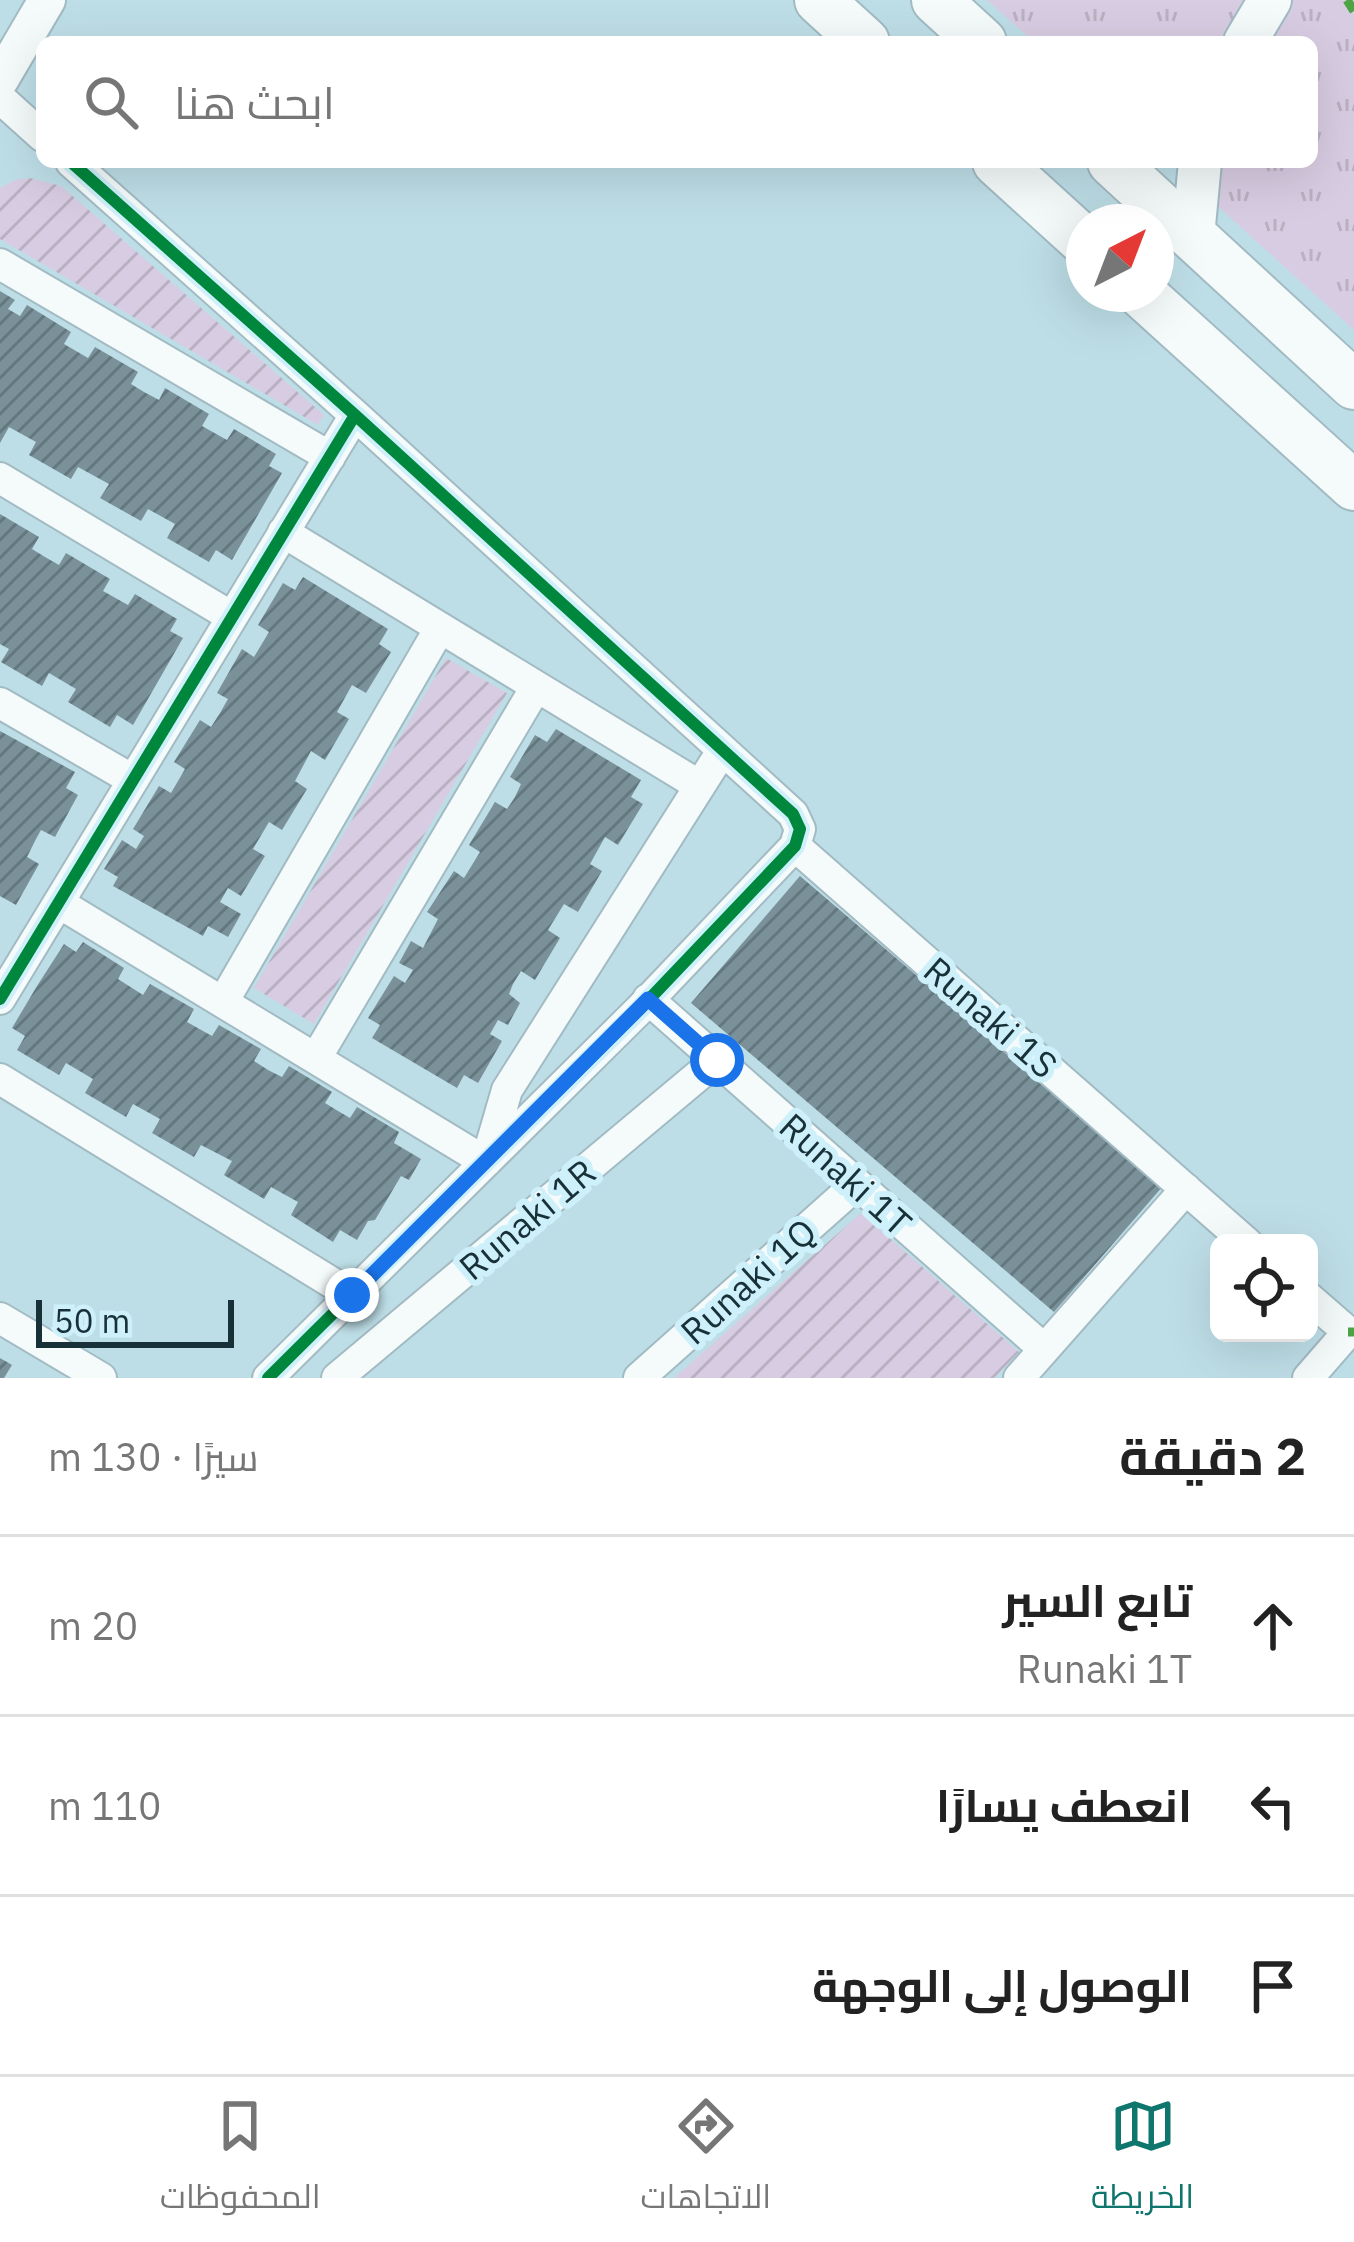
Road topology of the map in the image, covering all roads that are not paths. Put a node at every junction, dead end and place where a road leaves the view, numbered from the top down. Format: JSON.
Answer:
{"nodes":[{"id":1,"x":46,"y":0,"type":"edge"},
{"id":2,"x":819,"y":0,"type":"edge"},
{"id":3,"x":936,"y":0,"type":"edge"},
{"id":4,"x":1270,"y":0,"type":"edge"},
{"id":5,"x":858,"y":36,"type":"edge"},
{"id":6,"x":975,"y":36,"type":"edge"},
{"id":7,"x":1249,"y":36,"type":"edge"},
{"id":8,"x":0,"y":80,"type":"edge"},
{"id":9,"x":0,"y":98,"type":"edge"},
{"id":10,"x":36,"y":131,"type":"edge"},
{"id":11,"x":78,"y":168,"type":"edge"},
{"id":12,"x":1004,"y":168,"type":"edge"},
{"id":13,"x":1119,"y":168,"type":"edge"},
{"id":14,"x":1199,"y":168,"type":"edge"},
{"id":15,"x":1066,"y":225,"type":"edge"},
{"id":16,"x":1193,"y":236,"type":"junction"},
{"id":17,"x":0,"y":264,"type":"edge"},
{"id":18,"x":1162,"y":312,"type":"edge"},
{"id":19,"x":1354,"y":385,"type":"edge"},
{"id":20,"x":355,"y":415,"type":"junction"},
{"id":21,"x":330,"y":457,"type":"junction"},
{"id":22,"x":0,"y":478,"type":"edge"},
{"id":23,"x":1354,"y":486,"type":"edge"},
{"id":24,"x":283,"y":532,"type":"junction"},
{"id":25,"x":232,"y":616,"type":"junction"},
{"id":26,"x":440,"y":628,"type":"junction"},
{"id":27,"x":536,"y":686,"type":"junction"},
{"id":28,"x":0,"y":703,"type":"edge"},
{"id":29,"x":722,"y":751,"type":"junction"},
{"id":30,"x":133,"y":780,"type":"junction"},
{"id":31,"x":700,"y":786,"type":"junction"},
{"id":32,"x":795,"y":845,"type":"junction"},
{"id":33,"x":58,"y":903,"type":"junction"},
{"id":34,"x":648,"y":999,"type":"junction"},
{"id":35,"x":0,"y":1000,"type":"edge"},
{"id":36,"x":223,"y":1002,"type":"junction"},
{"id":37,"x":316,"y":1058,"type":"junction"},
{"id":38,"x":717,"y":1060,"type":"junction"},
{"id":39,"x":0,"y":1079,"type":"edge"},
{"id":40,"x":486,"y":1162,"type":"junction"},
{"id":41,"x":857,"y":1184,"type":"junction"},
{"id":42,"x":1186,"y":1189,"type":"junction"},
{"id":43,"x":1237,"y":1234,"type":"edge"},
{"id":44,"x":352,"y":1295,"type":"junction"},
{"id":45,"x":1318,"y":1306,"type":"edge"},
{"id":46,"x":0,"y":1318,"type":"edge"},
{"id":47,"x":1044,"y":1349,"type":"junction"},
{"id":48,"x":101,"y":1378,"type":"edge"},
{"id":49,"x":268,"y":1378,"type":"edge"},
{"id":50,"x":337,"y":1378,"type":"edge"},
{"id":51,"x":639,"y":1378,"type":"edge"},
{"id":52,"x":1019,"y":1378,"type":"edge"},
{"id":53,"x":1308,"y":1378,"type":"edge"}],
"edges":[{"from":1,"to":8,"type":"street"},
{"from":2,"to":5,"type":"highway"},
{"from":3,"to":6,"type":"highway"},
{"from":4,"to":7,"type":"main road"},
{"from":9,"to":10,"type":"street"},
{"from":11,"to":20,"type":"street"},
{"from":12,"to":15,"type":"highway"},
{"from":13,"to":16,"type":"highway"},
{"from":14,"to":16,"type":"main road"},
{"from":16,"to":19,"type":"highway"},
{"from":17,"to":21,"type":"street"},
{"from":18,"to":23,"type":"highway"},
{"from":20,"to":21,"type":"street"},
{"from":20,"to":29,"type":"street"},
{"from":21,"to":24,"type":"street"},
{"from":22,"to":25,"type":"street"},
{"from":24,"to":25,"type":"street"},
{"from":24,"to":26,"type":"street"},
{"from":25,"to":30,"type":"street"},
{"from":26,"to":27,"type":"street"},
{"from":26,"to":36,"type":"street"},
{"from":27,"to":31,"type":"street"},
{"from":27,"to":37,"type":"street"},
{"from":28,"to":30,"type":"street"},
{"from":29,"to":31,"type":"street"},
{"from":29,"to":32,"type":"street"},
{"from":30,"to":33,"type":"street"},
{"from":31,"to":40,"type":"street"},
{"from":32,"to":34,"type":"street"},
{"from":32,"to":42,"type":"street","name":"Runaki 1S"},
{"from":33,"to":35,"type":"street"},
{"from":33,"to":36,"type":"street"},
{"from":34,"to":38,"type":"street","name":"Runaki 1T"},
{"from":34,"to":40,"type":"street"},
{"from":36,"to":37,"type":"street"},
{"from":37,"to":40,"type":"street"},
{"from":38,"to":41,"type":"street","name":"Runaki 1T"},
{"from":38,"to":50,"type":"street","name":"Runaki 1R"},
{"from":39,"to":44,"type":"street"},
{"from":40,"to":44,"type":"street"},
{"from":41,"to":47,"type":"street","name":"Runaki 1T"},
{"from":41,"to":51,"type":"street","name":"Runaki 1Q"},
{"from":42,"to":43,"type":"street","name":"Runaki 1S"},
{"from":42,"to":47,"type":"street"},
{"from":44,"to":49,"type":"street"},
{"from":45,"to":53,"type":"street"},
{"from":46,"to":48,"type":"street"},
{"from":47,"to":52,"type":"street"}]}
